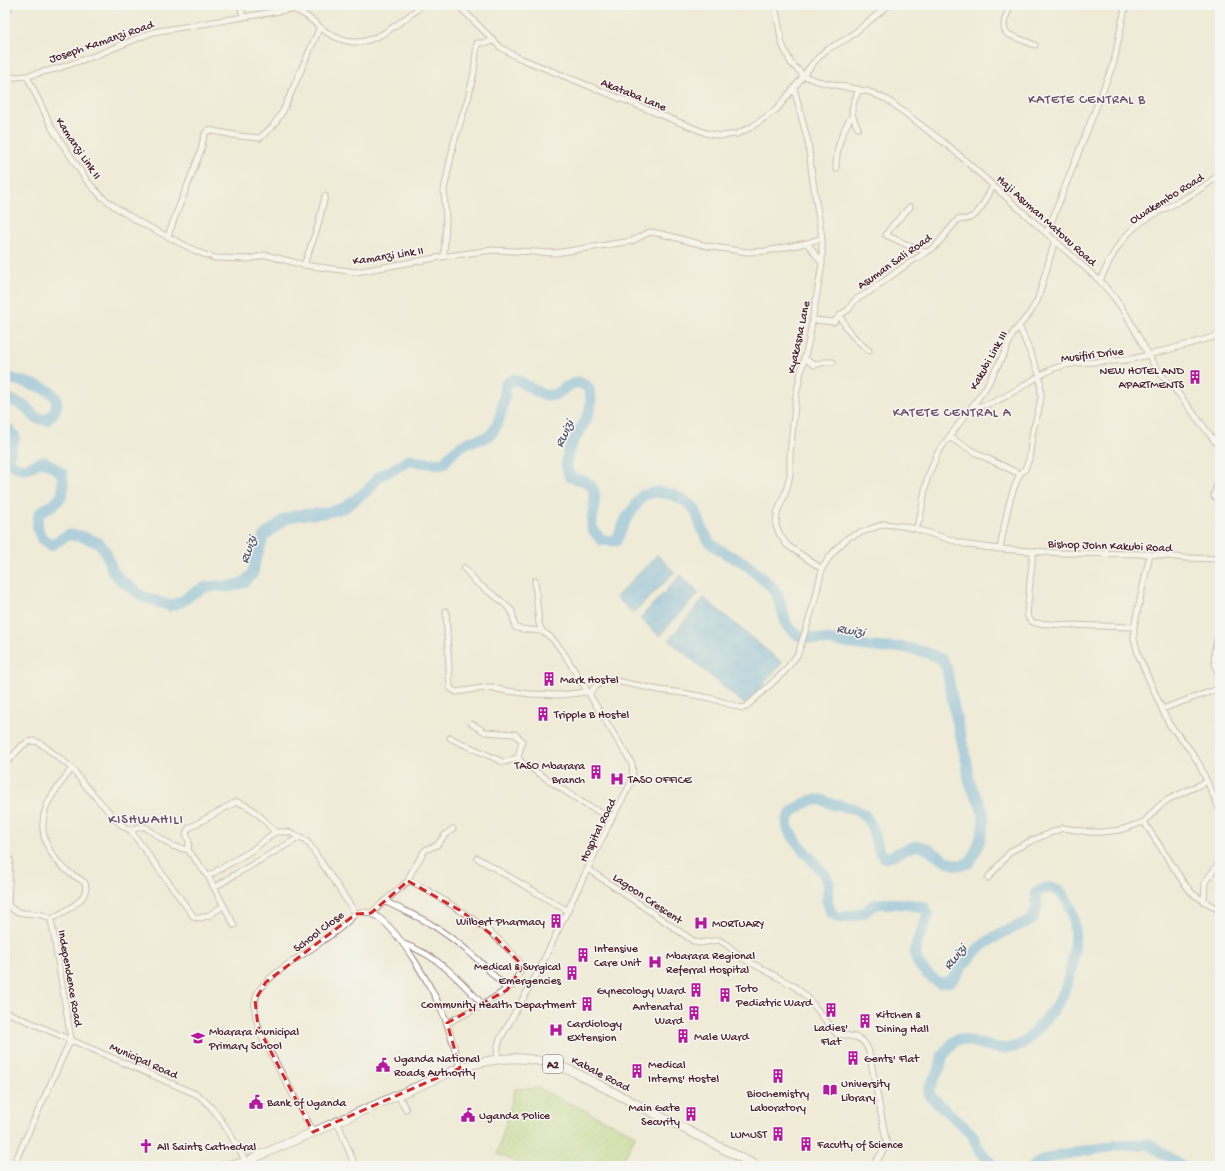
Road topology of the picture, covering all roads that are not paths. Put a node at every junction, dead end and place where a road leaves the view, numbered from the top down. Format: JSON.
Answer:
{"nodes":[{"id":1,"x":11,"y":5,"type":"edge"},
{"id":2,"x":240,"y":5,"type":"edge"},
{"id":3,"x":423,"y":5,"type":"edge"},
{"id":4,"x":458,"y":5,"type":"edge"},
{"id":5,"x":775,"y":5,"type":"edge"},
{"id":6,"x":888,"y":5,"type":"edge"},
{"id":7,"x":1010,"y":5,"type":"edge"},
{"id":8,"x":1126,"y":5,"type":"edge"},
{"id":9,"x":5,"y":16,"type":"edge"},
{"id":10,"x":242,"y":16,"type":"junction"},
{"id":11,"x":320,"y":27,"type":"junction"},
{"id":12,"x":494,"y":41,"type":"junction"},
{"id":13,"x":1035,"y":45,"type":"dead end"},
{"id":14,"x":26,"y":76,"type":"junction"},
{"id":15,"x":804,"y":76,"type":"junction"},
{"id":16,"x":5,"y":78,"type":"edge"},
{"id":17,"x":794,"y":88,"type":"junction"},
{"id":18,"x":859,"y":89,"type":"junction"},
{"id":19,"x":852,"y":116,"type":"junction"},
{"id":20,"x":858,"y":128,"type":"dead end"},
{"id":21,"x":836,"y":170,"type":"dead end"},
{"id":22,"x":1220,"y":174,"type":"edge"},
{"id":23,"x":993,"y":186,"type":"junction"},
{"id":24,"x":325,"y":196,"type":"dead end"},
{"id":25,"x":910,"y":207,"type":"dead end"},
{"id":26,"x":1046,"y":233,"type":"junction"},
{"id":27,"x":168,"y":236,"type":"junction"},
{"id":28,"x":822,"y":238,"type":"junction"},
{"id":29,"x":1055,"y":240,"type":"junction"},
{"id":30,"x":807,"y":243,"type":"junction"},
{"id":31,"x":926,"y":252,"type":"junction"},
{"id":32,"x":444,"y":256,"type":"junction"},
{"id":33,"x":822,"y":264,"type":"junction"},
{"id":34,"x":304,"y":265,"type":"junction"},
{"id":35,"x":1100,"y":281,"type":"junction"},
{"id":36,"x":840,"y":315,"type":"junction"},
{"id":37,"x":813,"y":320,"type":"junction"},
{"id":38,"x":1019,"y":326,"type":"junction"},
{"id":39,"x":1220,"y":335,"type":"edge"},
{"id":40,"x":869,"y":351,"type":"dead end"},
{"id":41,"x":1148,"y":354,"type":"junction"},
{"id":42,"x":804,"y":358,"type":"junction"},
{"id":43,"x":833,"y":362,"type":"dead end"},
{"id":44,"x":1040,"y":376,"type":"junction"},
{"id":45,"x":973,"y":406,"type":"junction"},
{"id":46,"x":949,"y":437,"type":"junction"},
{"id":47,"x":1220,"y":448,"type":"edge"},
{"id":48,"x":1220,"y":473,"type":"edge"},
{"id":49,"x":1020,"y":474,"type":"junction"},
{"id":50,"x":1214,"y":496,"type":"dead end"},
{"id":51,"x":916,"y":529,"type":"junction"},
{"id":52,"x":1000,"y":549,"type":"junction"},
{"id":53,"x":1033,"y":552,"type":"junction"},
{"id":54,"x":1150,"y":554,"type":"junction"},
{"id":55,"x":1220,"y":559,"type":"edge"},
{"id":56,"x":464,"y":568,"type":"dead end"},
{"id":57,"x":822,"y":569,"type":"junction"},
{"id":58,"x":535,"y":581,"type":"dead end"},
{"id":59,"x":446,"y":611,"type":"dead end"},
{"id":60,"x":1134,"y":627,"type":"junction"},
{"id":61,"x":542,"y":631,"type":"junction"},
{"id":62,"x":1220,"y":631,"type":"edge"},
{"id":63,"x":1220,"y":676,"type":"edge"},
{"id":64,"x":1220,"y":686,"type":"edge"},
{"id":65,"x":588,"y":693,"type":"junction"},
{"id":66,"x":1162,"y":710,"type":"junction"},
{"id":67,"x":472,"y":724,"type":"dead end"},
{"id":68,"x":450,"y":738,"type":"dead end"},
{"id":69,"x":518,"y":758,"type":"junction"},
{"id":70,"x":9,"y":760,"type":"dead end"},
{"id":71,"x":72,"y":768,"type":"junction"},
{"id":72,"x":1206,"y":782,"type":"junction"},
{"id":73,"x":1220,"y":810,"type":"edge"},
{"id":74,"x":612,"y":818,"type":"junction"},
{"id":75,"x":1144,"y":822,"type":"junction"},
{"id":76,"x":453,"y":829,"type":"dead end"},
{"id":77,"x":131,"y":831,"type":"junction"},
{"id":78,"x":274,"y":832,"type":"junction"},
{"id":79,"x":300,"y":837,"type":"junction"},
{"id":80,"x":188,"y":850,"type":"junction"},
{"id":81,"x":477,"y":858,"type":"dead end"},
{"id":82,"x":10,"y":860,"type":"dead end"},
{"id":83,"x":1220,"y":862,"type":"edge"},
{"id":84,"x":588,"y":869,"type":"junction"},
{"id":85,"x":208,"y":876,"type":"junction"},
{"id":86,"x":988,"y":878,"type":"dead end"},
{"id":87,"x":408,"y":881,"type":"junction"},
{"id":88,"x":214,"y":888,"type":"junction"},
{"id":89,"x":385,"y":901,"type":"junction"},
{"id":90,"x":1204,"y":902,"type":"junction"},
{"id":91,"x":223,"y":906,"type":"junction"},
{"id":92,"x":568,"y":911,"type":"junction"},
{"id":93,"x":1220,"y":911,"type":"edge"},
{"id":94,"x":371,"y":913,"type":"junction"},
{"id":95,"x":356,"y":914,"type":"junction"},
{"id":96,"x":50,"y":919,"type":"junction"},
{"id":97,"x":234,"y":925,"type":"dead end"},
{"id":98,"x":404,"y":944,"type":"junction"},
{"id":99,"x":507,"y":990,"type":"junction"},
{"id":100,"x":483,"y":1005,"type":"junction"},
{"id":101,"x":5,"y":1013,"type":"edge"},
{"id":102,"x":447,"y":1023,"type":"junction"},
{"id":103,"x":71,"y":1039,"type":"junction"},
{"id":104,"x":497,"y":1058,"type":"junction"},
{"id":105,"x":460,"y":1068,"type":"junction"},
{"id":106,"x":398,"y":1095,"type":"junction"},
{"id":107,"x":406,"y":1109,"type":"dead end"},
{"id":108,"x":337,"y":1121,"type":"junction"},
{"id":109,"x":313,"y":1132,"type":"junction"},
{"id":110,"x":254,"y":1158,"type":"junction"},
{"id":111,"x":243,"y":1163,"type":"edge"},
{"id":112,"x":13,"y":1166,"type":"edge"},
{"id":113,"x":224,"y":1166,"type":"edge"},
{"id":114,"x":258,"y":1166,"type":"edge"},
{"id":115,"x":355,"y":1166,"type":"edge"},
{"id":116,"x":758,"y":1166,"type":"edge"},
{"id":117,"x":873,"y":1166,"type":"edge"}],
"edges":[{"from":1,"to":9,"type":"street"},
{"from":2,"to":10,"type":"street"},
{"from":3,"to":11,"type":"street","name":"Joseph Kamanzi Road"},
{"from":4,"to":12,"type":"street","name":"Akataba Lane"},
{"from":5,"to":15,"type":"street"},
{"from":6,"to":15,"type":"street","name":"Akataba Lane"},
{"from":7,"to":13,"type":"street"},
{"from":8,"to":26,"type":"street"},
{"from":10,"to":11,"type":"street","name":"Joseph Kamanzi Road"},
{"from":10,"to":14,"type":"street","name":"Joseph Kamanzi Road"},
{"from":11,"to":27,"type":"street"},
{"from":12,"to":17,"type":"street","name":"Akataba Lane"},
{"from":12,"to":32,"type":"street"},
{"from":14,"to":16,"type":"street","name":"Joseph Kamanzi Road"},
{"from":14,"to":27,"type":"street","name":"Kamanzi Link II"},
{"from":15,"to":17,"type":"street","name":"Akataba Lane"},
{"from":15,"to":18,"type":"street","name":"Haji Asuman Matovu Road"},
{"from":17,"to":28,"type":"street","name":"Kyakasna Lane"},
{"from":18,"to":19,"type":"street"},
{"from":18,"to":23,"type":"street","name":"Haji Asuman Matovu Road"},
{"from":19,"to":20,"type":"street"},
{"from":19,"to":21,"type":"street"},
{"from":22,"to":35,"type":"street","name":"Owakembo Road"},
{"from":23,"to":26,"type":"street","name":"Haji Asuman Matovu Road"},
{"from":23,"to":31,"type":"street","name":"Asuman Sali Road"},
{"from":24,"to":34,"type":"street"},
{"from":25,"to":31,"type":"street"},
{"from":26,"to":29,"type":"street","name":"Haji Asuman Matovu Road"},
{"from":27,"to":34,"type":"street","name":"Kamanzi Link II"},
{"from":28,"to":30,"type":"street","name":"Kamanzi Link II"},
{"from":28,"to":33,"type":"street","name":"Kyakasna Lane"},
{"from":29,"to":35,"type":"street","name":"Haji Asuman Matovu Road"},
{"from":29,"to":38,"type":"street","name":"Kakubi Link III"},
{"from":30,"to":32,"type":"street","name":"Kamanzi Link II"},
{"from":30,"to":33,"type":"street"},
{"from":31,"to":36,"type":"street","name":"Asuman Sali Road"},
{"from":32,"to":34,"type":"street","name":"Kamanzi Link II"},
{"from":33,"to":37,"type":"street","name":"Kyakasna Lane"},
{"from":35,"to":41,"type":"street","name":"Haji Asuman Matovu Road"},
{"from":36,"to":37,"type":"street","name":"Asuman Sali Road"},
{"from":36,"to":40,"type":"street"},
{"from":37,"to":42,"type":"street","name":"Kyakasna Lane"},
{"from":38,"to":44,"type":"street"},
{"from":38,"to":45,"type":"street","name":"Kakubi Link III"},
{"from":39,"to":41,"type":"street","name":"Musifiri Drive"},
{"from":41,"to":44,"type":"street","name":"Musifiri Drive"},
{"from":41,"to":47,"type":"street","name":"Haji Asuman Matovu Road"},
{"from":42,"to":43,"type":"street"},
{"from":42,"to":57,"type":"street","name":"Kyakasna Lane"},
{"from":44,"to":45,"type":"street","name":"Musifiri Drive"},
{"from":44,"to":49,"type":"street"},
{"from":45,"to":46,"type":"street","name":"Kakubi Link III"},
{"from":46,"to":49,"type":"street"},
{"from":46,"to":51,"type":"street","name":"Kakubi Link III"},
{"from":48,"to":50,"type":"street"},
{"from":49,"to":52,"type":"street"},
{"from":51,"to":52,"type":"street","name":"Bishop John Kakubi Road"},
{"from":51,"to":57,"type":"street","name":"Bishop John Kakubi Road"},
{"from":52,"to":53,"type":"street","name":"Bishop John Kakubi Road"},
{"from":53,"to":54,"type":"street","name":"Bishop John Kakubi Road"},
{"from":53,"to":60,"type":"street"},
{"from":54,"to":55,"type":"street","name":"Bishop John Kakubi Road"},
{"from":54,"to":60,"type":"street"},
{"from":56,"to":61,"type":"street"},
{"from":57,"to":65,"type":"street"},
{"from":58,"to":61,"type":"street"},
{"from":59,"to":65,"type":"street"},
{"from":60,"to":66,"type":"street"},
{"from":61,"to":65,"type":"street","name":"Hospital Road"},
{"from":62,"to":63,"type":"street"},
{"from":64,"to":66,"type":"street"},
{"from":65,"to":74,"type":"street","name":"Hospital Road"},
{"from":66,"to":72,"type":"street"},
{"from":67,"to":69,"type":"street"},
{"from":68,"to":69,"type":"street"},
{"from":69,"to":74,"type":"street"},
{"from":70,"to":71,"type":"street"},
{"from":71,"to":77,"type":"street"},
{"from":71,"to":96,"type":"street"},
{"from":72,"to":73,"type":"street"},
{"from":72,"to":75,"type":"street"},
{"from":74,"to":84,"type":"street","name":"Hospital Road"},
{"from":75,"to":86,"type":"street"},
{"from":75,"to":90,"type":"street"},
{"from":76,"to":87,"type":"street"},
{"from":77,"to":80,"type":"street"},
{"from":77,"to":91,"type":"street"},
{"from":78,"to":79,"type":"street"},
{"from":78,"to":80,"type":"street"},
{"from":78,"to":85,"type":"street"},
{"from":79,"to":88,"type":"street"},
{"from":79,"to":95,"type":"street"},
{"from":80,"to":85,"type":"street"},
{"from":81,"to":92,"type":"street"},
{"from":82,"to":96,"type":"street","name":"Independence Road"},
{"from":83,"to":90,"type":"street"},
{"from":84,"to":92,"type":"street","name":"Hospital Road"},
{"from":84,"to":117,"type":"street","name":"Lagoon Crescent"},
{"from":85,"to":88,"type":"street"},
{"from":87,"to":89,"type":"street"},
{"from":87,"to":99,"type":"street"},
{"from":88,"to":91,"type":"street"},
{"from":89,"to":94,"type":"street"},
{"from":89,"to":99,"type":"street"},
{"from":90,"to":93,"type":"street"},
{"from":91,"to":97,"type":"street"},
{"from":92,"to":104,"type":"street","name":"Hospital Road"},
{"from":94,"to":95,"type":"street","name":"School Close"},
{"from":94,"to":98,"type":"street"},
{"from":95,"to":109,"type":"street","name":"School Close"},
{"from":96,"to":103,"type":"street","name":"Independence Road"},
{"from":98,"to":100,"type":"street"},
{"from":98,"to":102,"type":"street"},
{"from":99,"to":100,"type":"street"},
{"from":100,"to":102,"type":"street"},
{"from":101,"to":103,"type":"street","name":"Municipal Road"},
{"from":102,"to":105,"type":"street"},
{"from":103,"to":111,"type":"street","name":"Municipal Road"},
{"from":103,"to":112,"type":"street","name":"Independence Road"},
{"from":104,"to":105,"type":"main road","name":"Kabale Road","number":"A2"},
{"from":104,"to":116,"type":"main road","name":"Kabale Road","number":"A2"},
{"from":105,"to":106,"type":"main road","name":"Kabale Road","number":"A2"},
{"from":106,"to":107,"type":"street"},
{"from":106,"to":108,"type":"main road","name":"Kabale Road","number":"A2"},
{"from":108,"to":109,"type":"main road","number":"A2"},
{"from":108,"to":115,"type":"street"},
{"from":109,"to":110,"type":"main road","number":"A2"},
{"from":110,"to":111,"type":"main road","number":"A2"},
{"from":110,"to":114,"type":"street"},
{"from":111,"to":113,"type":"main road","number":"A2"}]}
